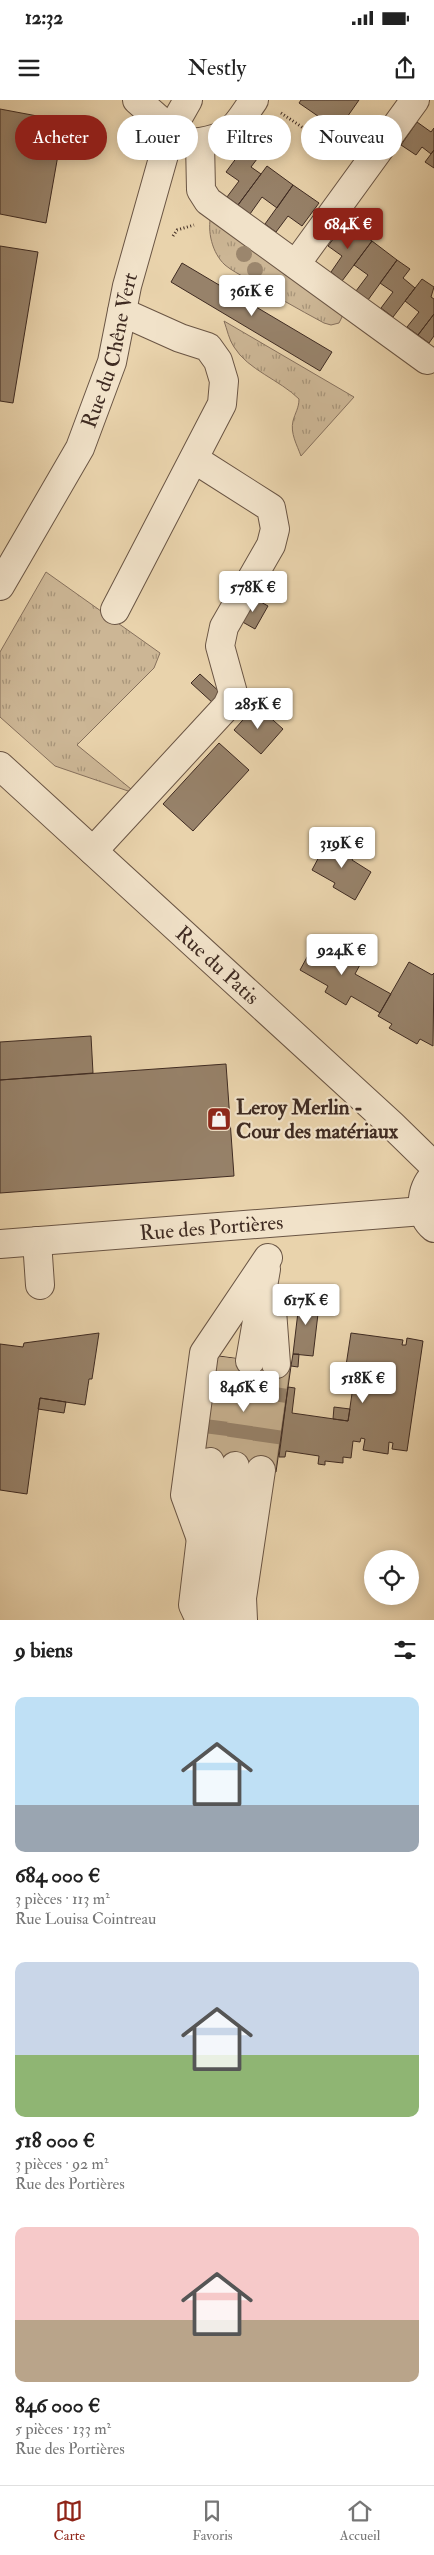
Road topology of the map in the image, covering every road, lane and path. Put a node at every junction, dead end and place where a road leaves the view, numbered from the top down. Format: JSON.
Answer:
{"nodes":[{"id":1,"x":137,"y":100,"type":"edge"},
{"id":2,"x":188,"y":100,"type":"edge"},
{"id":3,"x":254,"y":100,"type":"edge"},
{"id":4,"x":415,"y":100,"type":"edge"},
{"id":5,"x":281,"y":112,"type":"dead end"},
{"id":6,"x":156,"y":115,"type":"edge"},
{"id":7,"x":179,"y":115,"type":"edge"},
{"id":8,"x":301,"y":126,"type":"edge"},
{"id":9,"x":200,"y":142,"type":"joint"},
{"id":10,"x":162,"y":160,"type":"edge"},
{"id":11,"x":194,"y":226,"type":"dead end"},
{"id":12,"x":173,"y":236,"type":"dead end"},
{"id":13,"x":296,"y":264,"type":"junction"},
{"id":14,"x":122,"y":312,"type":"junction"},
{"id":15,"x":427,"y":360,"type":"dead end"},
{"id":16,"x":194,"y":460,"type":"junction"},
{"id":17,"x":0,"y":586,"type":"edge"},
{"id":18,"x":115,"y":610,"type":"dead end"},
{"id":19,"x":0,"y":766,"type":"edge"},
{"id":20,"x":94,"y":851,"type":"junction"},
{"id":21,"x":434,"y":1166,"type":"edge"},
{"id":22,"x":434,"y":1175,"type":"edge"},
{"id":23,"x":428,"y":1220,"type":"edge"},
{"id":24,"x":272,"y":1223,"type":"junction"},
{"id":25,"x":37,"y":1242,"type":"junction"},
{"id":26,"x":0,"y":1244,"type":"edge"},
{"id":27,"x":268,"y":1258,"type":"junction"},
{"id":28,"x":40,"y":1285,"type":"dead end"},
{"id":29,"x":223,"y":1357,"type":"tunnel mouth"},
{"id":30,"x":250,"y":1361,"type":"tunnel mouth"},
{"id":31,"x":276,"y":1364,"type":"tunnel mouth"},
{"id":32,"x":235,"y":1466,"type":"junction"},
{"id":33,"x":200,"y":1539,"type":"junction"},
{"id":34,"x":200,"y":1620,"type":"edge"},
{"id":35,"x":222,"y":1620,"type":"edge"},
{"id":36,"x":243,"y":1620,"type":"edge"}],
"edges":[{"from":1,"to":6,"type":"street"},
{"from":2,"to":7,"type":"street","name":"Rue du Chêne Vert"},
{"from":3,"to":9,"type":"street"},
{"from":4,"to":13,"type":"street"},
{"from":5,"to":8,"type":"path"},
{"from":9,"to":13,"type":"street"},
{"from":10,"to":14,"type":"street","name":"Rue du Chêne Vert"},
{"from":11,"to":12,"type":"path"},
{"from":13,"to":15,"type":"street"},
{"from":14,"to":16,"type":"street"},
{"from":14,"to":17,"type":"street","name":"Rue du Chêne Vert"},
{"from":16,"to":18,"type":"street"},
{"from":16,"to":20,"type":"street"},
{"from":19,"to":20,"type":"street","name":"Rue du Patis"},
{"from":20,"to":21,"type":"street","name":"Rue du Patis"},
{"from":22,"to":23,"type":"street"},
{"from":23,"to":24,"type":"street","name":"Rue des Portières"},
{"from":24,"to":25,"type":"street","name":"Rue des Portières"},
{"from":24,"to":27,"type":"street"},
{"from":25,"to":26,"type":"street","name":"Rue des Portières"},
{"from":25,"to":28,"type":"street"},
{"from":27,"to":29,"type":"street"},
{"from":27,"to":30,"type":"street"},
{"from":27,"to":31,"type":"street"},
{"from":27,"to":33,"type":"street"},
{"from":32,"to":33,"type":"street"},
{"from":32,"to":35,"type":"street"},
{"from":32,"to":36,"type":"street"},
{"from":33,"to":34,"type":"street"}]}
